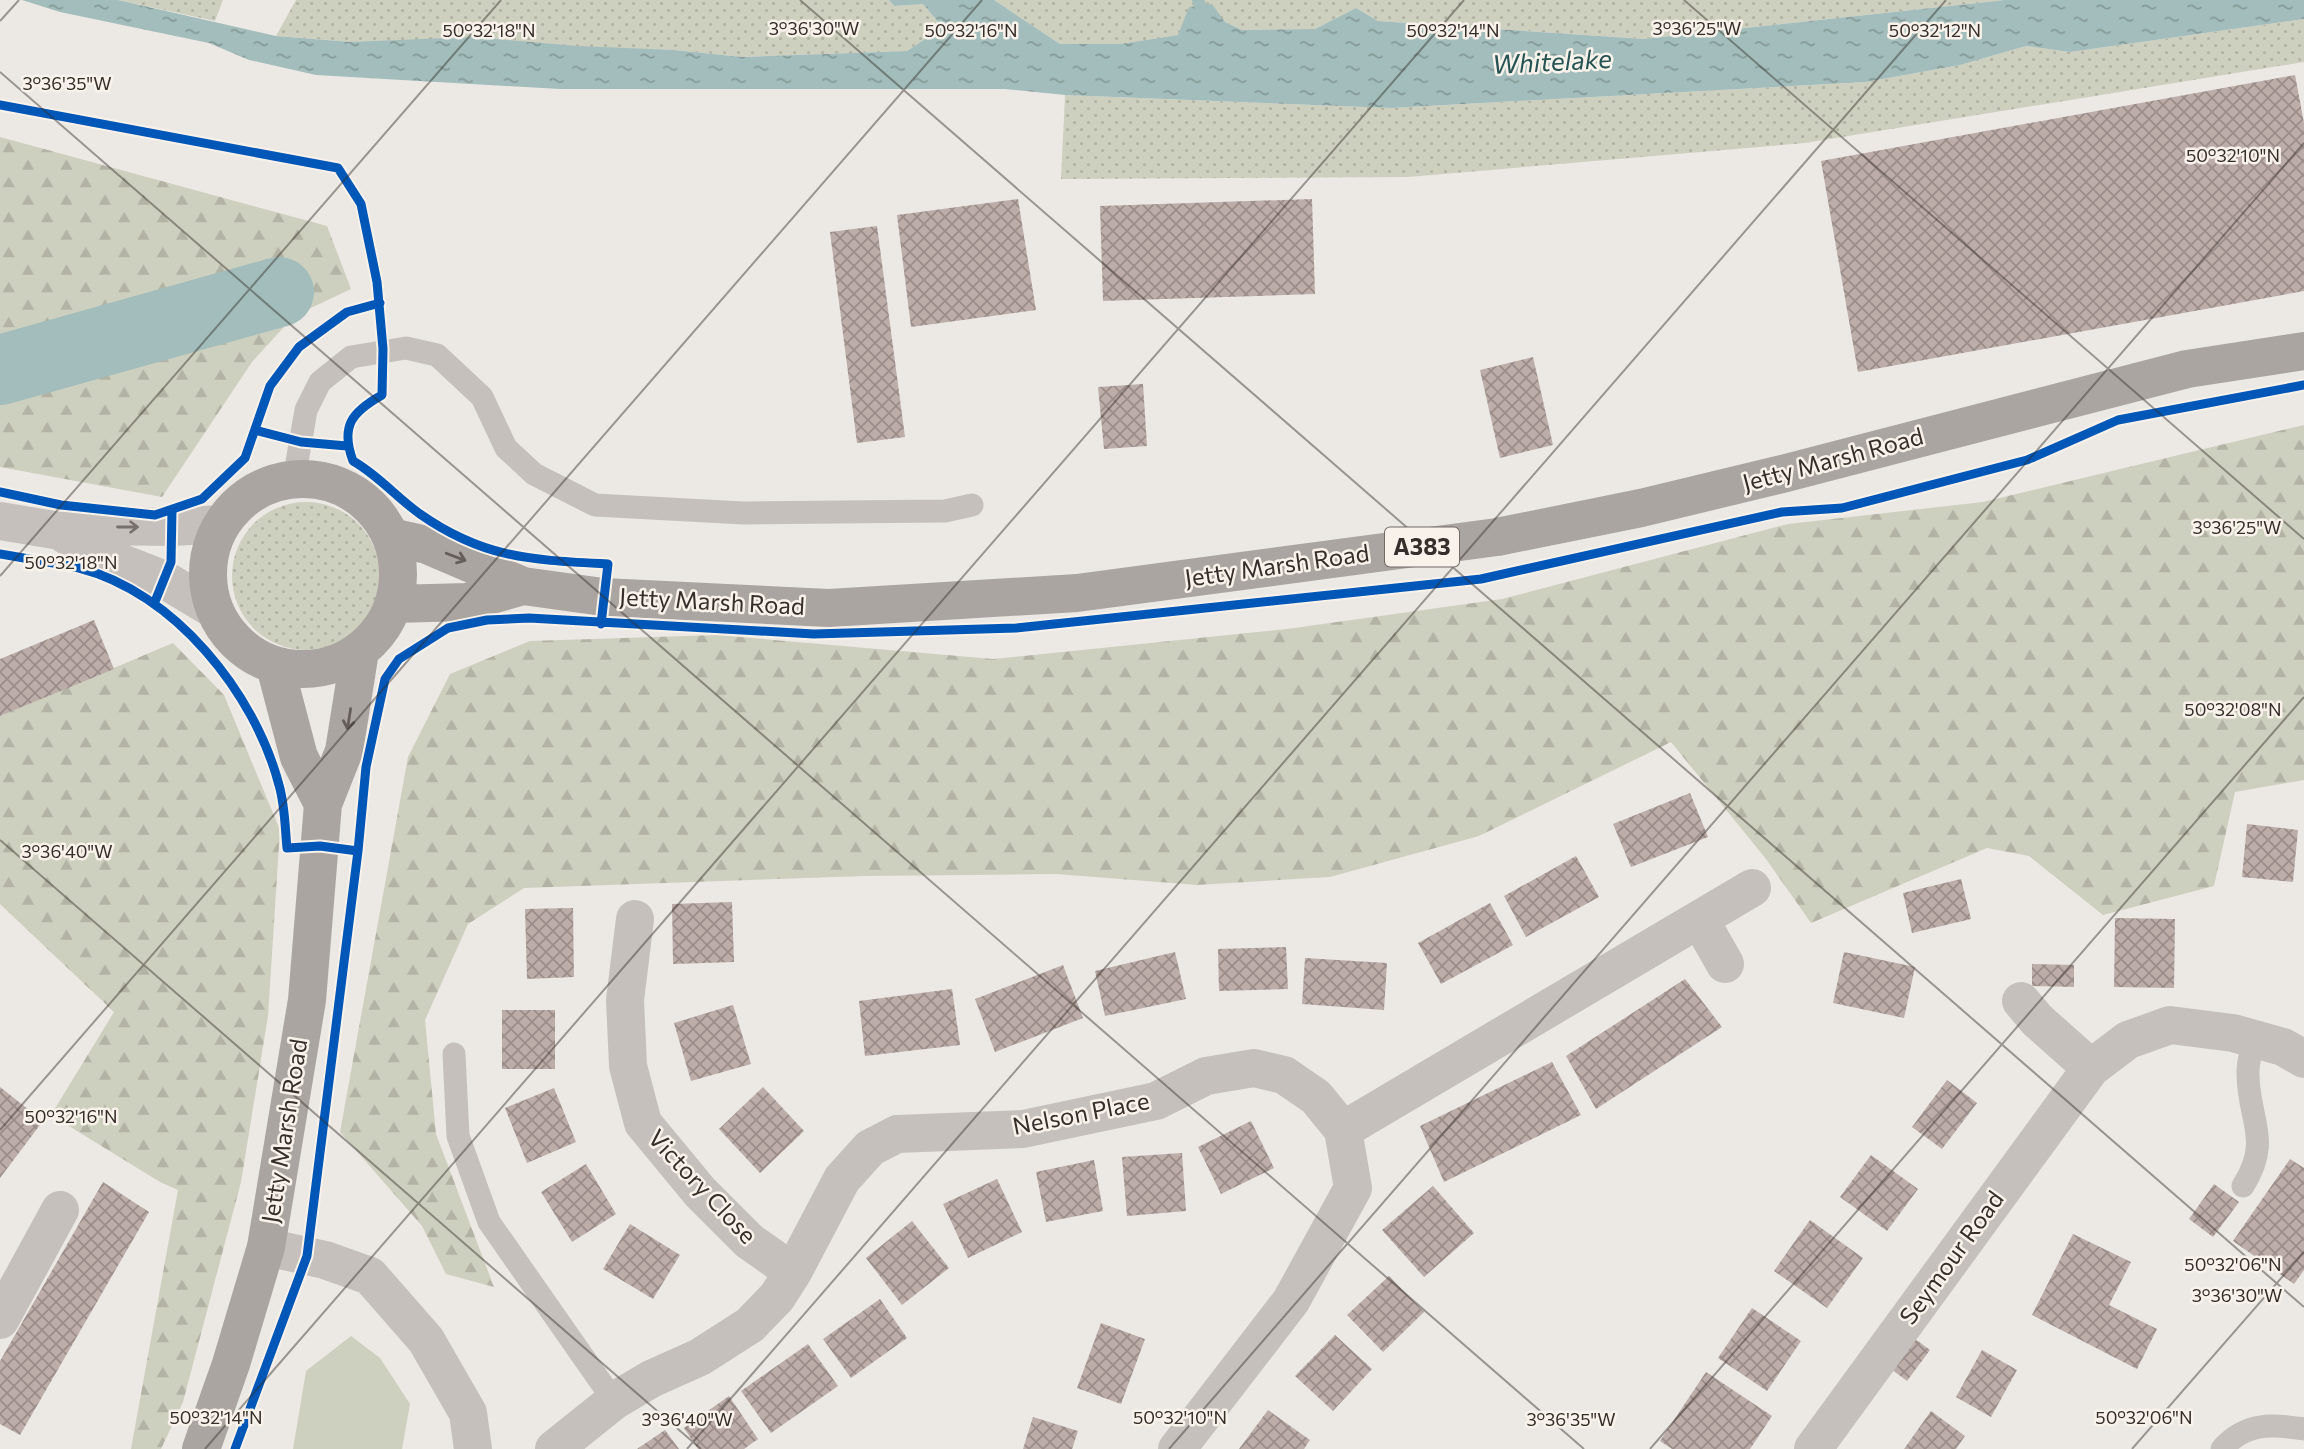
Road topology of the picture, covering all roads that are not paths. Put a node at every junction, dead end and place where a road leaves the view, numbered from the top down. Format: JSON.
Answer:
{"nodes":[{"id":1,"x":2304,"y":351,"type":"edge"},
{"id":2,"x":295,"y":479,"type":"junction"},
{"id":3,"x":972,"y":505,"type":"dead end"},
{"id":4,"x":0,"y":522,"type":"edge"},
{"id":5,"x":221,"y":524,"type":"junction"},
{"id":6,"x":61,"y":531,"type":"junction"},
{"id":7,"x":391,"y":537,"type":"junction"},
{"id":8,"x":523,"y":586,"type":"junction"},
{"id":9,"x":393,"y":604,"type":"junction"},
{"id":10,"x":213,"y":609,"type":"junction"},
{"id":11,"x":360,"y":651,"type":"junction"},
{"id":12,"x":275,"y":666,"type":"junction"},
{"id":13,"x":323,"y":804,"type":"junction"},
{"id":14,"x":1752,"y":888,"type":"dead end"},
{"id":15,"x":635,"y":919,"type":"dead end"},
{"id":16,"x":1700,"y":920,"type":"junction"},
{"id":17,"x":1725,"y":964,"type":"dead end"},
{"id":18,"x":2021,"y":1001,"type":"dead end"},
{"id":19,"x":2254,"y":1039,"type":"junction"},
{"id":20,"x":454,"y":1055,"type":"dead end"},
{"id":21,"x":2304,"y":1059,"type":"edge"},
{"id":22,"x":2091,"y":1068,"type":"junction"},
{"id":23,"x":1343,"y":1130,"type":"junction"},
{"id":24,"x":2243,"y":1186,"type":"dead end"},
{"id":25,"x":60,"y":1210,"type":"dead end"},
{"id":26,"x":266,"y":1247,"type":"junction"},
{"id":27,"x":793,"y":1272,"type":"junction"},
{"id":28,"x":0,"y":1320,"type":"edge"},
{"id":29,"x":614,"y":1401,"type":"junction"},
{"id":30,"x":2304,"y":1429,"type":"edge"},
{"id":31,"x":201,"y":1449,"type":"edge"},
{"id":32,"x":473,"y":1449,"type":"edge"},
{"id":33,"x":554,"y":1449,"type":"edge"},
{"id":34,"x":1177,"y":1449,"type":"edge"},
{"id":35,"x":1813,"y":1449,"type":"edge"},
{"id":36,"x":2222,"y":1449,"type":"edge"}],
"edges":[{"from":1,"to":8,"type":"main road","name":"Jetty Marsh Road","number":"A383"},
{"from":2,"to":3,"type":"lane"},
{"from":2,"to":5,"type":"main road"},
{"from":2,"to":7,"type":"main road"},
{"from":4,"to":6,"type":"street"},
{"from":6,"to":5,"type":"street","one_way":true},
{"from":5,"to":10,"type":"main road"},
{"from":6,"to":10,"type":"street"},
{"from":7,"to":8,"type":"main road","name":"Jetty Marsh Road","number":"A383","one_way":true},
{"from":7,"to":9,"type":"main road"},
{"from":8,"to":9,"type":"main road","name":"Jetty Marsh Road","number":"A383"},
{"from":9,"to":11,"type":"main road"},
{"from":10,"to":12,"type":"main road"},
{"from":11,"to":12,"type":"main road"},
{"from":11,"to":13,"type":"main road","name":"Jetty Marsh Road","one_way":true},
{"from":12,"to":13,"type":"main road"},
{"from":13,"to":26,"type":"main road","name":"Jetty Marsh Road"},
{"from":14,"to":16,"type":"street"},
{"from":15,"to":27,"type":"street","name":"Victory Close"},
{"from":16,"to":17,"type":"street"},
{"from":16,"to":23,"type":"street"},
{"from":18,"to":22,"type":"street"},
{"from":19,"to":21,"type":"street","name":"Seymour Road"},
{"from":19,"to":22,"type":"street","name":"Seymour Road"},
{"from":19,"to":24,"type":"lane"},
{"from":20,"to":29,"type":"lane"},
{"from":22,"to":35,"type":"street","name":"Seymour Road"},
{"from":23,"to":27,"type":"street","name":"Nelson Place"},
{"from":23,"to":34,"type":"street"},
{"from":25,"to":28,"type":"street"},
{"from":26,"to":31,"type":"main road","name":"Jetty Marsh Road"},
{"from":26,"to":32,"type":"street"},
{"from":27,"to":29,"type":"street","name":"Nelson Place"},
{"from":29,"to":33,"type":"street","name":"Nelson Place"},
{"from":30,"to":36,"type":"lane"}]}
